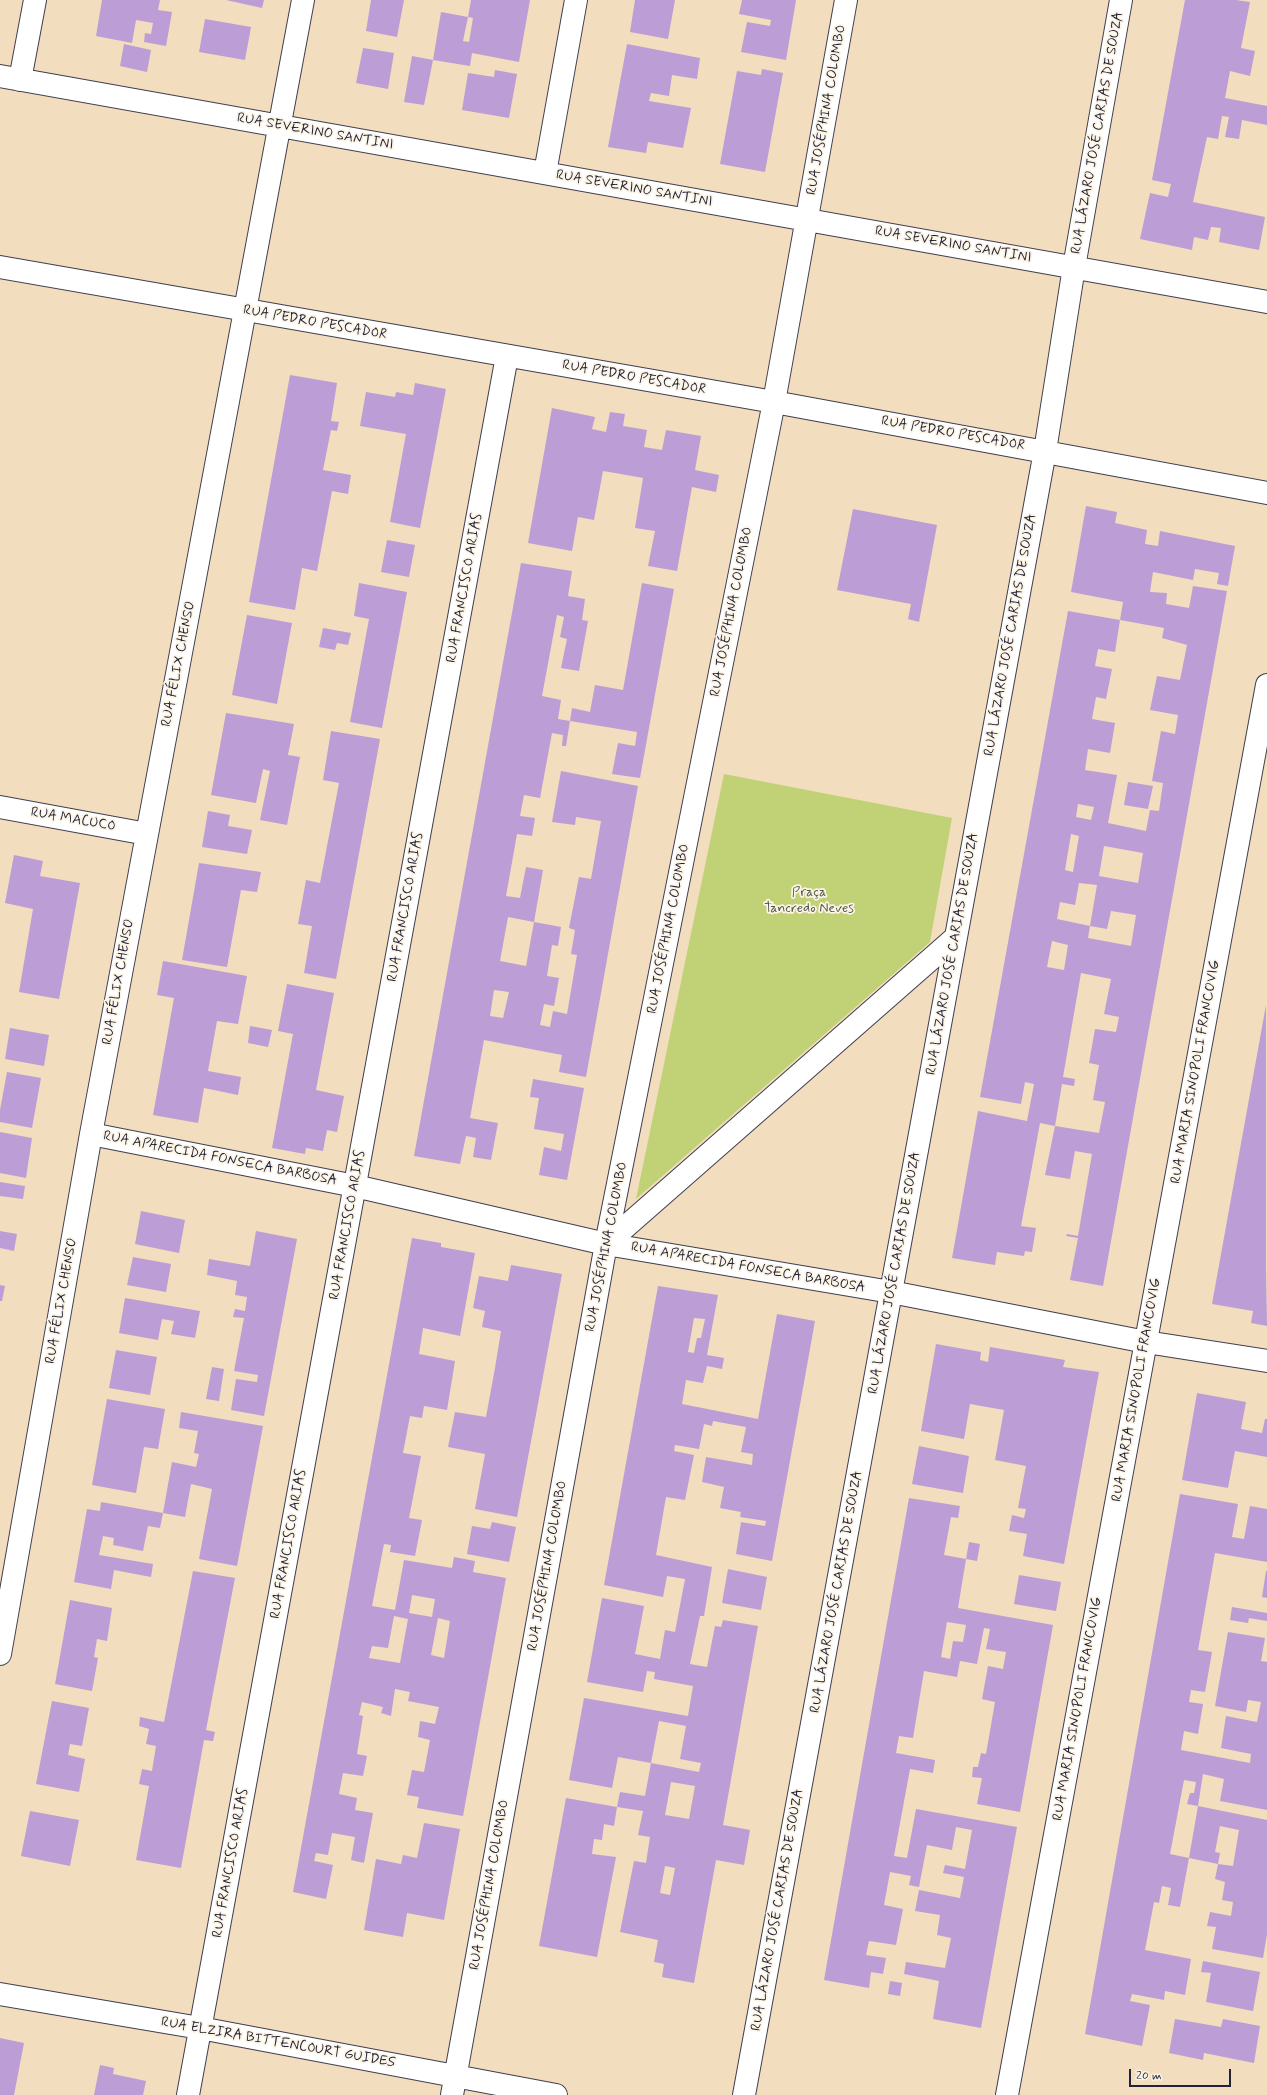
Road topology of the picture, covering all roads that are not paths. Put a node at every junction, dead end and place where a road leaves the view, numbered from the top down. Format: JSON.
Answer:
{"nodes":[{"id":1,"x":35,"y":0,"type":"edge"},
{"id":2,"x":303,"y":0,"type":"edge"},
{"id":3,"x":576,"y":0,"type":"edge"},
{"id":4,"x":846,"y":0,"type":"edge"},
{"id":5,"x":1121,"y":0,"type":"edge"},
{"id":6,"x":10,"y":78,"type":"edge"},
{"id":7,"x":280,"y":126,"type":"junction"},
{"id":8,"x":545,"y":173,"type":"junction"},
{"id":9,"x":807,"y":220,"type":"junction"},
{"id":10,"x":0,"y":267,"type":"edge"},
{"id":11,"x":1074,"y":267,"type":"junction"},
{"id":12,"x":1267,"y":302,"type":"edge"},
{"id":13,"x":245,"y":311,"type":"junction"},
{"id":14,"x":507,"y":356,"type":"junction"},
{"id":15,"x":774,"y":402,"type":"junction"},
{"id":16,"x":1045,"y":450,"type":"junction"},
{"id":17,"x":1267,"y":493,"type":"edge"},
{"id":18,"x":1267,"y":685,"type":"edge"},
{"id":19,"x":0,"y":807,"type":"edge"},
{"id":20,"x":147,"y":834,"type":"junction"},
{"id":21,"x":956,"y":937,"type":"junction"},
{"id":22,"x":91,"y":1134,"type":"junction"},
{"id":23,"x":355,"y":1186,"type":"junction"},
{"id":24,"x":606,"y":1244,"type":"junction"},
{"id":25,"x":891,"y":1292,"type":"junction"},
{"id":26,"x":1146,"y":1342,"type":"junction"},
{"id":27,"x":1267,"y":1361,"type":"edge"},
{"id":28,"x":0,"y":1654,"type":"edge"},
{"id":29,"x":0,"y":1994,"type":"edge"},
{"id":30,"x":200,"y":2028,"type":"junction"},
{"id":31,"x":454,"y":2086,"type":"edge"},
{"id":32,"x":188,"y":2095,"type":"edge"},
{"id":33,"x":556,"y":2095,"type":"edge"},
{"id":34,"x":744,"y":2095,"type":"edge"},
{"id":35,"x":1007,"y":2095,"type":"edge"}],
"edges":[{"from":1,"to":6,"type":"street"},
{"from":2,"to":7,"type":"street","name":"RUA FÉLIX CHENSO"},
{"from":3,"to":8,"type":"street"},
{"from":4,"to":9,"type":"street","name":"RUA JOSÉPHINA COLOMBO"},
{"from":5,"to":11,"type":"street","name":"RUA LÁZARO JOSÉ CARIAS DE SOUZA"},
{"from":6,"to":7,"type":"street","name":"RUA SEVERINO SANTINI"},
{"from":7,"to":8,"type":"street","name":"RUA SEVERINO SANTINI"},
{"from":7,"to":13,"type":"street","name":"RUA FÉLIX CHENSO"},
{"from":8,"to":9,"type":"street","name":"RUA SEVERINO SANTINI"},
{"from":9,"to":11,"type":"street","name":"RUA SEVERINO SANTINI"},
{"from":9,"to":15,"type":"street","name":"RUA JOSÉPHINA COLOMBO"},
{"from":10,"to":13,"type":"street","name":"RUA PEDRO PESCADOR"},
{"from":11,"to":12,"type":"street","name":"RUA SEVERINO SANTINI"},
{"from":11,"to":16,"type":"street","name":"RUA LÁZARO JOSÉ CARIAS DE SOUZA"},
{"from":13,"to":14,"type":"street","name":"RUA PEDRO PESCADOR"},
{"from":13,"to":20,"type":"street","name":"RUA FÉLIX CHENSO"},
{"from":14,"to":15,"type":"street","name":"RUA PEDRO PESCADOR"},
{"from":14,"to":23,"type":"street","name":"RUA FRANCISCO ARIAS"},
{"from":15,"to":16,"type":"street","name":"RUA PEDRO PESCADOR"},
{"from":15,"to":24,"type":"street","name":"RUA JOSÉPHINA COLOMBO"},
{"from":16,"to":17,"type":"street","name":"RUA PEDRO PESCADOR"},
{"from":16,"to":21,"type":"street","name":"RUA LÁZARO JOSÉ CARIAS DE SOUZA"},
{"from":18,"to":26,"type":"street","name":"RUA MARIA SINOPOLI FRANCOVIG"},
{"from":19,"to":20,"type":"street","name":"RUA MACUCO"},
{"from":20,"to":22,"type":"street","name":"RUA FÉLIX CHENSO"},
{"from":21,"to":24,"type":"street"},
{"from":21,"to":25,"type":"street","name":"RUA LÁZARO JOSÉ CARIAS DE SOUZA"},
{"from":22,"to":23,"type":"street","name":"RUA APARECIDA FONSECA BARBOSA"},
{"from":22,"to":28,"type":"street","name":"RUA FÉLIX CHENSO"},
{"from":23,"to":24,"type":"street","name":"RUA APARECIDA FONSECA BARBOSA"},
{"from":23,"to":30,"type":"street","name":"RUA FRANCISCO ARIAS"},
{"from":24,"to":25,"type":"street","name":"RUA APARECIDA FONSECA BARBOSA"},
{"from":24,"to":31,"type":"street","name":"RUA JOSÉPHINA COLOMBO"},
{"from":25,"to":26,"type":"street","name":"RUA APARECIDA FONSECA BARBOSA"},
{"from":25,"to":34,"type":"street","name":"RUA LÁZARO JOSÉ CARIAS DE SOUZA"},
{"from":26,"to":27,"type":"street","name":"RUA APARECIDA FONSECA BARBOSA"},
{"from":26,"to":35,"type":"street","name":"RUA MARIA SINOPOLI FRANCOVIG"},
{"from":29,"to":30,"type":"street","name":"RUA ELZIRA BITTENCOURT GUIDES"},
{"from":30,"to":31,"type":"street","name":"RUA ELZIRA BITTENCOURT GUIDES"},
{"from":30,"to":32,"type":"street","name":"RUA FRANCISCO ARIAS"},
{"from":31,"to":33,"type":"street","name":"RUA ELZIRA BITTENCOURT GUIDES"}]}
